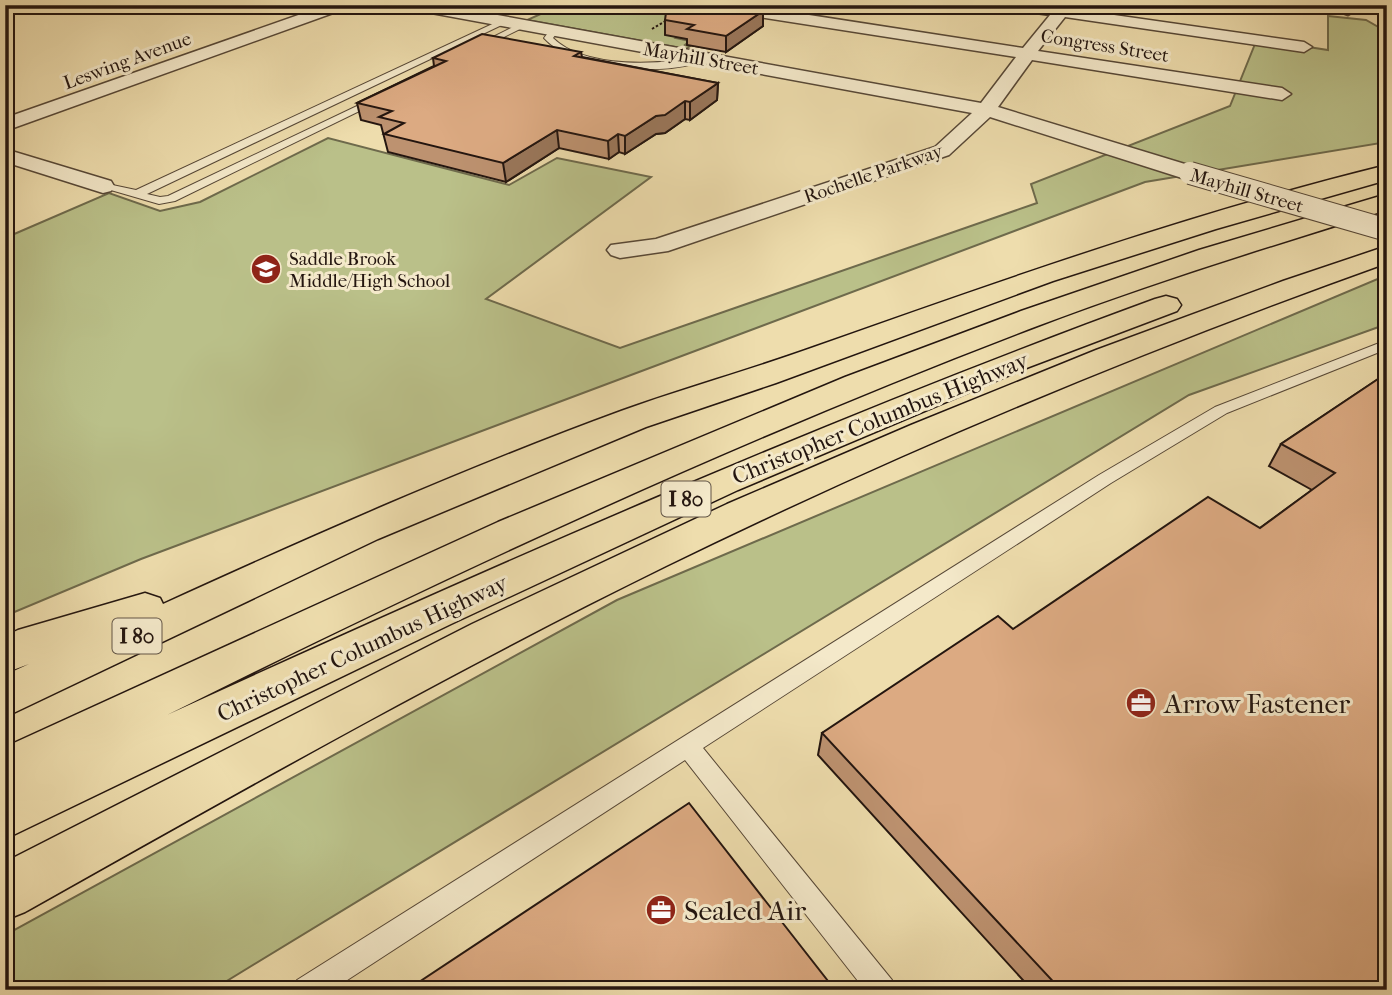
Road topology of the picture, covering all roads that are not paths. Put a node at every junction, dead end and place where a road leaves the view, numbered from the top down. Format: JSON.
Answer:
{"nodes":[{"id":1,"x":342,"y":5,"type":"edge"},
{"id":2,"x":415,"y":5,"type":"edge"},
{"id":3,"x":714,"y":5,"type":"edge"},
{"id":4,"x":1014,"y":5,"type":"edge"},
{"id":5,"x":1064,"y":9,"type":"edge"},
{"id":6,"x":504,"y":22,"type":"junction"},
{"id":7,"x":524,"y":25,"type":"junction"},
{"id":8,"x":1304,"y":47,"type":"dead end"},
{"id":9,"x":1027,"y":54,"type":"junction"},
{"id":10,"x":461,"y":55,"type":"edge"},
{"id":11,"x":393,"y":92,"type":"edge"},
{"id":12,"x":1282,"y":93,"type":"dead end"},
{"id":13,"x":987,"y":110,"type":"junction"},
{"id":14,"x":5,"y":125,"type":"edge"},
{"id":15,"x":1138,"y":135,"type":"dead end"},
{"id":16,"x":5,"y":155,"type":"edge"},
{"id":17,"x":31,"y":164,"type":"junction"},
{"id":18,"x":1387,"y":172,"type":"edge"},
{"id":19,"x":5,"y":174,"type":"edge"},
{"id":20,"x":103,"y":186,"type":"joint"},
{"id":21,"x":136,"y":194,"type":"junction"},
{"id":22,"x":1387,"y":202,"type":"edge"},
{"id":23,"x":1387,"y":230,"type":"edge"},
{"id":24,"x":620,"y":250,"type":"dead end"},
{"id":25,"x":1387,"y":254,"type":"edge"},
{"id":26,"x":1387,"y":344,"type":"edge"},
{"id":27,"x":268,"y":574,"type":"junction"},
{"id":28,"x":5,"y":655,"type":"edge"},
{"id":29,"x":5,"y":697,"type":"edge"},
{"id":30,"x":687,"y":745,"type":"junction"},
{"id":31,"x":5,"y":772,"type":"edge"},
{"id":32,"x":5,"y":815,"type":"edge"},
{"id":33,"x":16,"y":887,"type":"edge"},
{"id":34,"x":307,"y":990,"type":"edge"},
{"id":35,"x":883,"y":990,"type":"edge"}],
"edges":[{"from":1,"to":14,"type":"street","name":"Leswing Avenue"},
{"from":2,"to":6,"type":"street","name":"Mayhill Street"},
{"from":3,"to":9,"type":"street","name":"Congress Street"},
{"from":4,"to":5,"type":"street"},
{"from":5,"to":8,"type":"street"},
{"from":5,"to":9,"type":"street","name":"Rochelle Parkway"},
{"from":6,"to":7,"type":"street","name":"Mayhill Street"},
{"from":6,"to":21,"type":"lane"},
{"from":7,"to":10,"type":"lane"},
{"from":7,"to":13,"type":"street","name":"Mayhill Street"},
{"from":9,"to":12,"type":"street","name":"Congress Street"},
{"from":9,"to":13,"type":"street","name":"Rochelle Parkway"},
{"from":11,"to":21,"type":"lane"},
{"from":13,"to":15,"type":"street","name":"Mayhill Street"},
{"from":13,"to":23,"type":"street","name":"Mayhill Street","bridge":true},
{"from":13,"to":24,"type":"street","name":"Rochelle Parkway"},
{"from":16,"to":17,"type":"street"},
{"from":17,"to":19,"type":"street"},
{"from":17,"to":20,"type":"street"},
{"from":18,"to":27,"type":"highway","number":"I 80"},
{"from":20,"to":21,"type":"lane"},
{"from":22,"to":31,"type":"highway","name":"Christopher Columbus Highway","number":"I 80"},
{"from":23,"to":32,"type":"highway","name":"Christopher Columbus Highway","number":"I 80"},
{"from":25,"to":33,"type":"highway"},
{"from":26,"to":30,"type":"lane"},
{"from":27,"to":28,"type":"highway"},
{"from":27,"to":29,"type":"highway","number":"I 80"},
{"from":30,"to":34,"type":"lane"},
{"from":30,"to":35,"type":"lane"}]}
